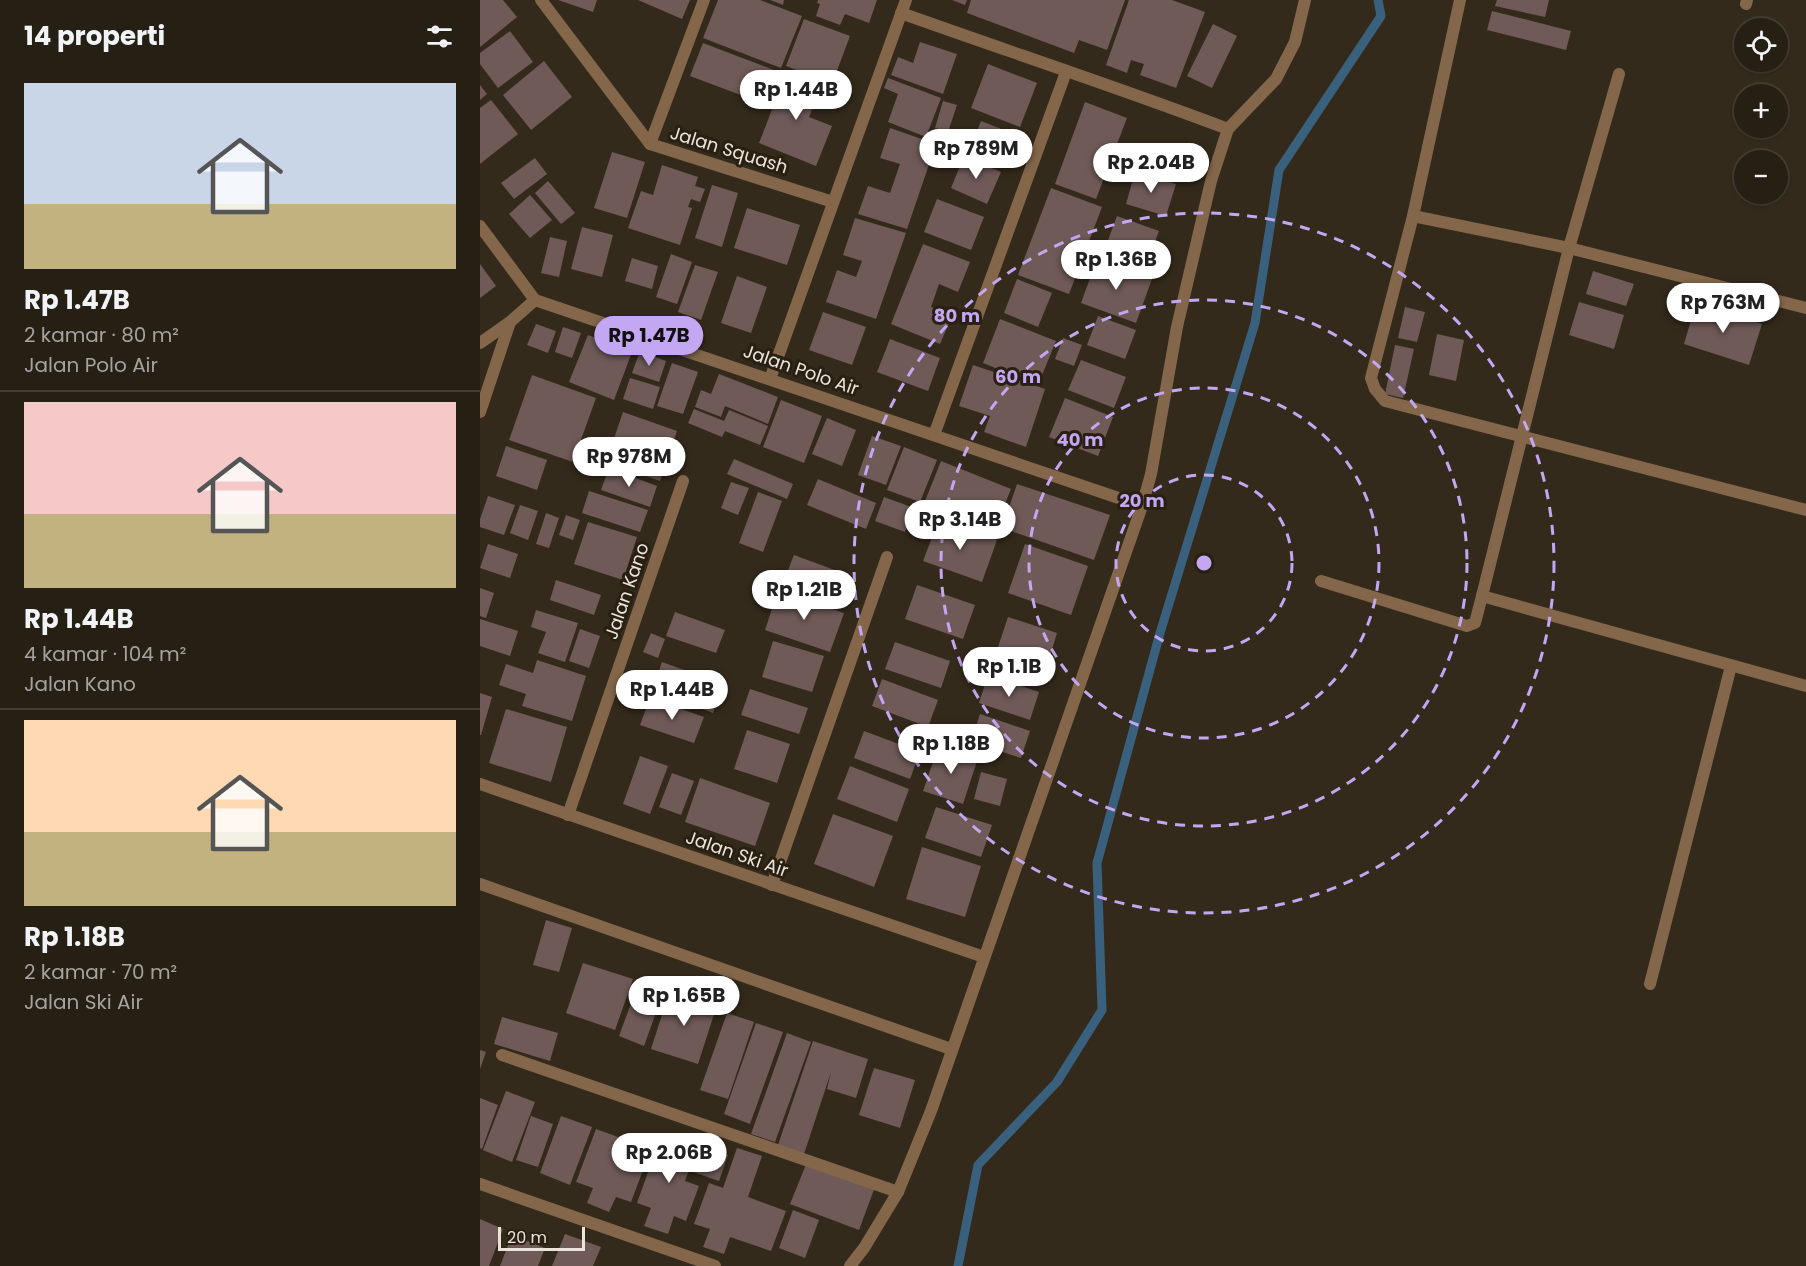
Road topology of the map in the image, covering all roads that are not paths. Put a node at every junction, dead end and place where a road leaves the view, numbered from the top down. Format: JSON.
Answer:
{"nodes":[{"id":1,"x":540,"y":0,"type":"edge"},
{"id":2,"x":704,"y":0,"type":"edge"},
{"id":3,"x":906,"y":0,"type":"edge"},
{"id":4,"x":1305,"y":0,"type":"edge"},
{"id":5,"x":1460,"y":0,"type":"edge"},
{"id":6,"x":901,"y":13,"type":"junction"},
{"id":7,"x":1066,"y":72,"type":"junction"},
{"id":8,"x":1619,"y":74,"type":"dead end"},
{"id":9,"x":1228,"y":129,"type":"junction"},
{"id":10,"x":650,"y":144,"type":"junction"},
{"id":11,"x":833,"y":202,"type":"junction"},
{"id":12,"x":1413,"y":216,"type":"junction"},
{"id":13,"x":480,"y":226,"type":"edge"},
{"id":14,"x":1569,"y":248,"type":"junction"},
{"id":15,"x":535,"y":300,"type":"junction"},
{"id":16,"x":1806,"y":308,"type":"edge"},
{"id":17,"x":510,"y":322,"type":"junction"},
{"id":18,"x":480,"y":343,"type":"edge"},
{"id":19,"x":770,"y":379,"type":"junction"},
{"id":20,"x":480,"y":412,"type":"edge"},
{"id":21,"x":934,"y":435,"type":"junction"},
{"id":22,"x":1522,"y":437,"type":"junction"},
{"id":23,"x":683,"y":481,"type":"dead end"},
{"id":24,"x":1142,"y":506,"type":"junction"},
{"id":25,"x":1806,"y":510,"type":"edge"},
{"id":26,"x":886,"y":557,"type":"dead end"},
{"id":27,"x":1321,"y":581,"type":"dead end"},
{"id":28,"x":1482,"y":596,"type":"junction"},
{"id":29,"x":1731,"y":666,"type":"junction"},
{"id":30,"x":1806,"y":686,"type":"edge"},
{"id":31,"x":481,"y":788,"type":"edge"},
{"id":32,"x":568,"y":815,"type":"junction"},
{"id":33,"x":480,"y":884,"type":"edge"},
{"id":34,"x":772,"y":885,"type":"junction"},
{"id":35,"x":984,"y":957,"type":"junction"},
{"id":36,"x":1650,"y":984,"type":"dead end"},
{"id":37,"x":951,"y":1049,"type":"junction"},
{"id":38,"x":502,"y":1055,"type":"dead end"},
{"id":39,"x":480,"y":1185,"type":"edge"},
{"id":40,"x":898,"y":1192,"type":"junction"},
{"id":41,"x":715,"y":1266,"type":"edge"},
{"id":42,"x":850,"y":1266,"type":"edge"}],
"edges":[{"from":1,"to":10,"type":"street","name":"Jalan Squash"},
{"from":2,"to":10,"type":"street"},
{"from":3,"to":6,"type":"street"},
{"from":4,"to":9,"type":"street"},
{"from":5,"to":12,"type":"street"},
{"from":6,"to":7,"type":"street"},
{"from":6,"to":11,"type":"street"},
{"from":7,"to":9,"type":"street"},
{"from":7,"to":21,"type":"street"},
{"from":8,"to":14,"type":"street"},
{"from":9,"to":24,"type":"street"},
{"from":10,"to":11,"type":"street","name":"Jalan Squash"},
{"from":11,"to":19,"type":"street"},
{"from":12,"to":14,"type":"street"},
{"from":12,"to":22,"type":"street"},
{"from":13,"to":15,"type":"street"},
{"from":14,"to":16,"type":"street"},
{"from":14,"to":22,"type":"street"},
{"from":15,"to":17,"type":"street"},
{"from":15,"to":19,"type":"street","name":"Jalan Polo Air"},
{"from":17,"to":18,"type":"street"},
{"from":17,"to":20,"type":"street"},
{"from":19,"to":21,"type":"street","name":"Jalan Polo Air"},
{"from":21,"to":24,"type":"street","name":"Jalan Polo Air"},
{"from":22,"to":25,"type":"street"},
{"from":22,"to":28,"type":"street"},
{"from":23,"to":32,"type":"street","name":"Jalan Kano"},
{"from":24,"to":35,"type":"street"},
{"from":26,"to":34,"type":"street"},
{"from":27,"to":28,"type":"street"},
{"from":28,"to":29,"type":"street"},
{"from":29,"to":30,"type":"street"},
{"from":29,"to":36,"type":"street"},
{"from":31,"to":32,"type":"street","name":"Jalan Ski Air"},
{"from":32,"to":34,"type":"street","name":"Jalan Ski Air"},
{"from":33,"to":37,"type":"street"},
{"from":34,"to":35,"type":"street","name":"Jalan Ski Air"},
{"from":35,"to":37,"type":"street"},
{"from":37,"to":40,"type":"street"},
{"from":38,"to":40,"type":"street"},
{"from":39,"to":41,"type":"street"},
{"from":40,"to":42,"type":"street"}]}
